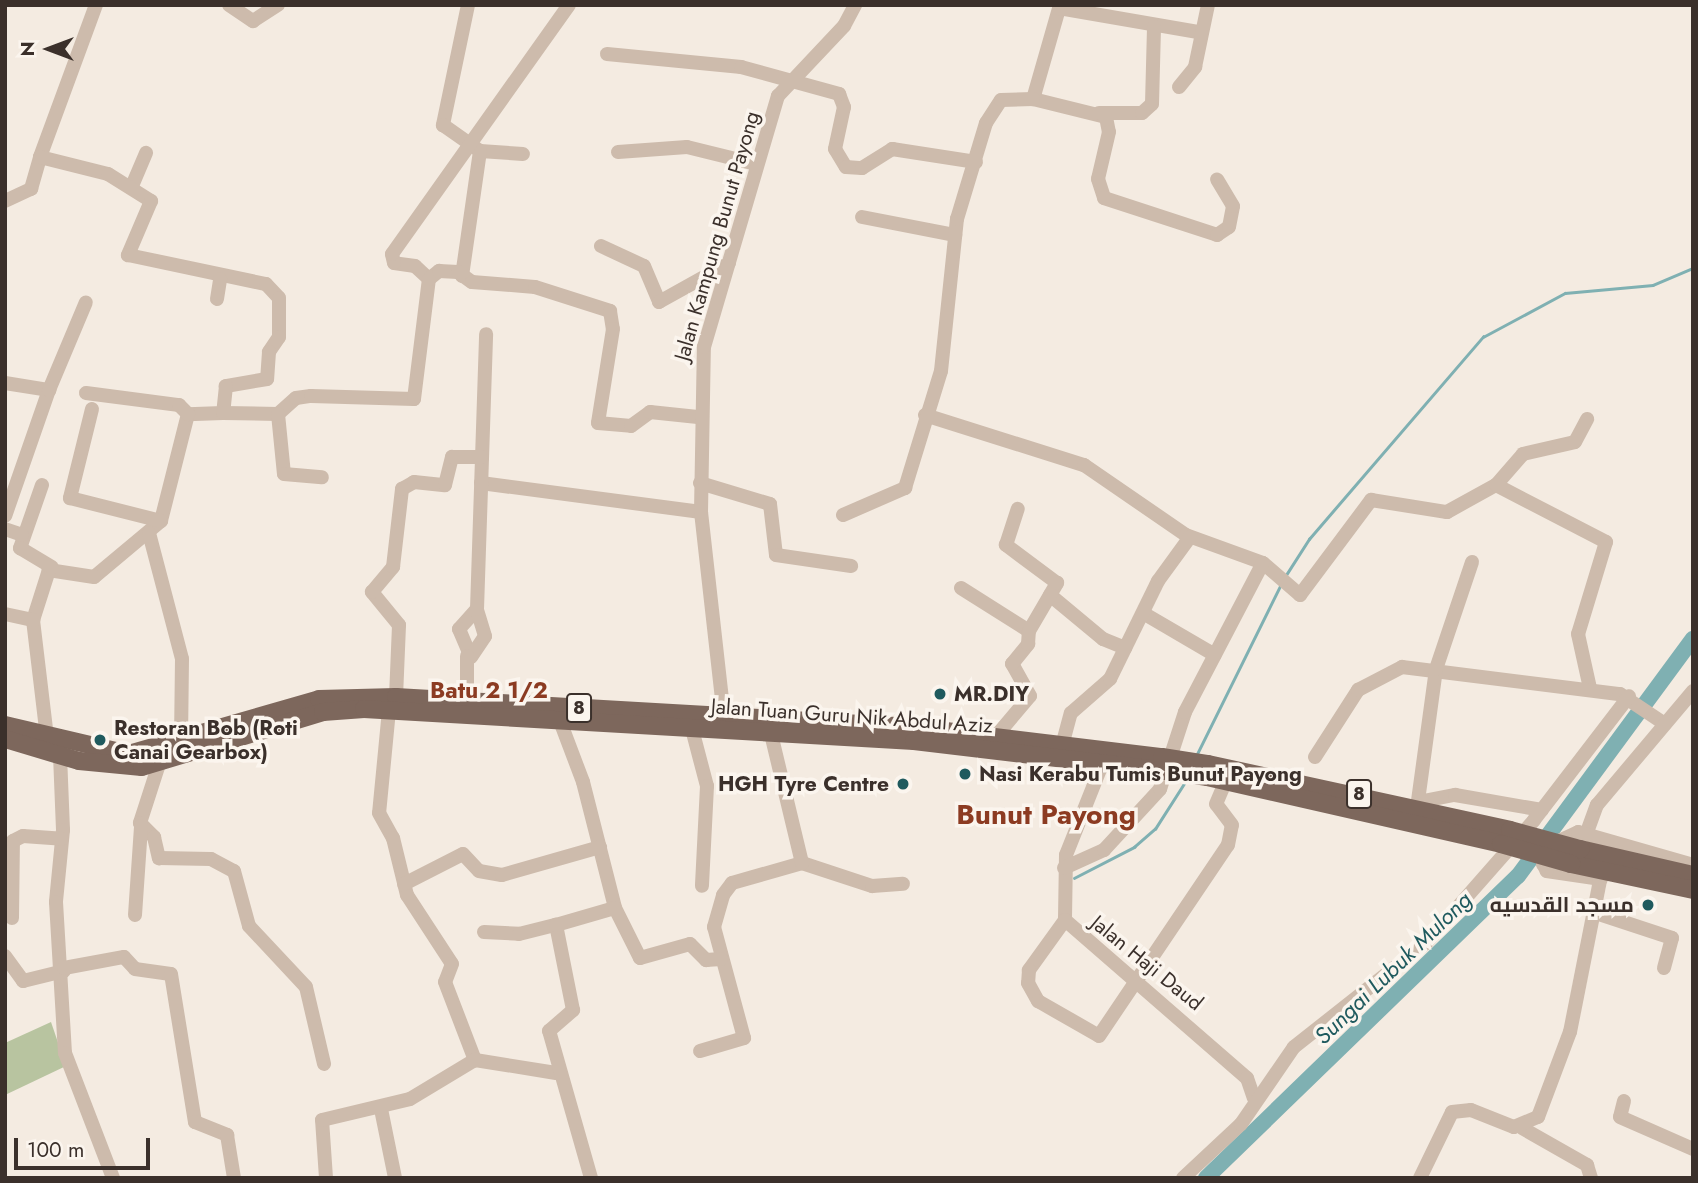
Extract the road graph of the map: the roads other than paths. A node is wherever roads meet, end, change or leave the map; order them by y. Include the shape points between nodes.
1 (96, 5) edge
2 (229, 5) edge
3 (278, 5) edge
4 (468, 5) edge
5 (569, 5) edge
6 (855, 5) edge
7 (1208, 5) edge
8 (1060, 7) edge
9 (1154, 27) junction
10 (1198, 32) junction
11 (607, 54) dead end
12 (792, 77) junction
13 (1179, 87) dead end
14 (1034, 99) junction
15 (1099, 113) junction
16 (476, 148) junction
17 (618, 152) dead end
18 (146, 153) dead end
19 (523, 153) dead end
20 (40, 157) junction
21 (976, 162) junction
22 (756, 164) junction
23 (1217, 179) dead end
24 (132, 186) junction
25 (5, 201) edge
26 (862, 217) dead end
27 (955, 235) junction
28 (601, 246) dead end
29 (729, 263) junction
30 (462, 276) junction
31 (220, 279) junction
32 (429, 279) junction
33 (217, 299) dead end
34 (86, 302) dead end
35 (485, 334) dead end
36 (5, 383) edge
37 (49, 390) junction
38 (86, 393) dead end
39 (92, 409) dead end
40 (188, 414) junction
41 (223, 414) junction
42 (278, 414) junction
43 (925, 415) junction
44 (698, 417) junction
45 (1587, 419) dead end
46 (482, 457) junction
47 (322, 477) dead end
48 (481, 483) junction
49 (700, 483) junction
50 (42, 485) dead end
51 (1496, 485) junction
52 (1018, 509) dead end
53 (701, 512) junction
54 (843, 515) dead end
55 (5, 516) edge
56 (161, 521) junction
57 (5, 528) edge
58 (149, 533) junction
59 (22, 535) junction
60 (1190, 537) junction
61 (1472, 562) dead end
62 (1263, 563) junction
63 (850, 566) dead end
64 (52, 567) junction
65 (961, 588) dead end
66 (1050, 595) junction
67 (477, 609) junction
68 (1143, 612) junction
69 (5, 614) edge
70 (33, 620) junction
71 (1029, 631) junction
72 (1125, 648) junction
73 (1215, 655) junction
74 (467, 656) junction
75 (1436, 669) junction
76 (1590, 688) junction
77 (1693, 691) edge
78 (1631, 697) junction
79 (467, 701) junction
80 (393, 703) junction
81 (724, 717) junction
82 (560, 721) junction
83 (1661, 721) junction
84 (5, 725) edge
85 (891, 726) junction
86 (692, 729) junction
87 (771, 734) junction
88 (998, 734) junction
89 (47, 737) junction
90 (5, 739) edge
91 (905, 741) junction
92 (1063, 742) junction
93 (181, 743) junction
94 (60, 755) junction
95 (1315, 757) dead end
96 (1103, 762) junction
97 (1160, 764) junction
98 (159, 765) junction
99 (1207, 771) junction
100 (1226, 780) junction
101 (1418, 805) junction
102 (1542, 810) junction
103 (141, 826) junction
104 (1587, 832) junction
105 (1505, 837) junction
106 (62, 839) junction
107 (600, 847) junction
108 (1575, 857) junction
109 (802, 863) junction
110 (1693, 865) edge
111 (1063, 868) junction
112 (1602, 875) junction
113 (1693, 875) edge
114 (404, 884) junction
115 (903, 884) dead end
116 (702, 886) dead end
117 (1693, 891) edge
118 (615, 908) junction
119 (1596, 913) junction
120 (135, 915) dead end
121 (12, 918) dead end
122 (1065, 920) junction
123 (556, 925) junction
124 (484, 932) dead end
125 (5, 956) edge
126 (721, 959) junction
127 (1664, 968) dead end
128 (64, 970) junction
129 (1137, 979) junction
130 (701, 1051) dead end
131 (475, 1060) junction
132 (324, 1064) dead end
133 (556, 1073) junction
134 (1254, 1098) junction
135 (1624, 1101) dead end
136 (381, 1109) junction
137 (1522, 1128) junction
138 (1693, 1149) edge
139 (113, 1178) edge
140 (234, 1178) edge
141 (326, 1178) edge
142 (395, 1178) edge
143 (591, 1178) edge
144 (1183, 1178) edge
145 (1420, 1178) edge
146 (1591, 1178) edge

1 - 20 street
2 - 3 street via 253,21
4 - 16 street via 443,116 447,132
5 - 16 street
6 - 12 street, Jalan Kampung Bunut Payong via 844,26
7 - 10 street
8 - 9 street
8 - 14 street
9 - 10 street
9 - 15 street via 1152,104 1142,113
10 - 13 street via 1195,66
11 - 12 street
12 - 21 street via 843,100 835,149 846,167 862,168 892,149
12 - 22 street, Jalan Kampung Bunut Payong via 778,96
14 - 15 street
14 - 21 street via 996,104
15 - 23 street via 1109,132 1099,190 1110,204 1225,233 1233,206
16 - 19 street
16 - 30 street
16 - 32 street via 392,254 394,263 415,266
17 - 22 street via 687,148
18 - 24 street
20 - 24 street
20 - 25 street via 31,189
21 - 27 street
22 - 29 street, Jalan Kampung Bunut Payong
24 - 31 street via 149,196 152,208 128,255
26 - 27 street
27 - 43 street via 941,371
28 - 29 street via 644,266 659,302
29 - 44 street, Jalan Kampung Bunut Payong via 704,348
30 - 32 street via 439,271
30 - 44 street via 472,282 535,287 610,311 613,330 597,423 631,426 650,412
31 - 33 street
31 - 41 street via 274,286 279,299 279,337 269,352 267,379 226,386
32 - 42 street via 414,399 311,396 296,398
34 - 37 street
35 - 46 street
36 - 37 street
37 - 55 street
38 - 40 street via 179,405
39 - 56 street via 70,498
40 - 41 street
40 - 56 street
41 - 42 street
42 - 47 street via 284,474
43 - 54 street via 905,488
43 - 60 street via 1052,450 1099,473
44 - 49 street, Jalan Kampung Bunut Payong
45 - 51 street via 1575,442 1523,454
46 - 48 street
46 - 80 street via 452,457 445,485 414,482 402,488 393,567 372,592 399,625
48 - 53 street
48 - 67 street
49 - 53 street, Jalan Kampung Bunut Payong
49 - 63 street via 770,504 776,555
50 - 59 street
51 - 62 street via 1445,512 1371,500 1300,595
51 - 76 street via 1606,542 1578,634
52 - 66 street via 1006,545 1056,579
53 - 81 street, Jalan Kampung Bunut Payong
56 - 58 street
57 - 59 street
58 - 64 street via 94,577
58 - 93 street via 182,659
59 - 64 street via 23,554
60 - 62 street
60 - 68 street
61 - 75 street
62 - 73 street
64 - 70 street
65 - 71 street
66 - 71 street
66 - 72 street via 1103,639
67 - 74 street via 459,629
67 - 74 street via 484,645 476,656
68 - 72 street
68 - 73 street
69 - 70 street
70 - 89 street
71 - 88 street via 1028,644 1011,668 1030,696
72 - 92 street via 1105,685 1089,692 1071,713
73 - 111 street via 1182,720 1179,747 1160,789 1104,850
74 - 79 street
75 - 76 street
75 - 95 street via 1402,667 1359,690
75 - 101 street
76 - 78 street
77 - 83 street
78 - 83 street
78 - 102 street
79 - 80 main road, Jalan Tuan Guru Nik Abdul Aziz / 8
79 - 81 main road, Jalan Tuan Guru Nik Abdul Aziz / 8
80 - 82 main road, Jalan Tuan Guru Nik Abdul Aziz / 8
80 - 93 main road, Jalan Tuan Guru Nik Abdul Aziz / 8 via 319,699
80 - 98 main road, Jalan Tuan Guru Nik Abdul Aziz / 8 via 323,712
80 - 114 street via 379,813 393,838
81 - 85 main road, Jalan Tuan Guru Nik Abdul Aziz / 8
82 - 86 main road, Jalan Tuan Guru Nik Abdul Aziz / 8
82 - 107 street
83 - 104 street via 1597,805
84 - 89 main road, Jalan Tuan Guru Nik Abdul Aziz / 8
85 - 88 main road, Jalan Tuan Guru Nik Abdul Aziz / 8
85 - 91 main road
86 - 87 main road, Jalan Tuan Guru Nik Abdul Aziz / 8
86 - 116 street via 707,786
87 - 91 main road, Jalan Tuan Guru Nik Abdul Aziz / 8
87 - 109 street
88 - 92 main road, Jalan Tuan Guru Nik Abdul Aziz / 8
89 - 93 main road, Jalan Tuan Guru Nik Abdul Aziz / 8 via 129,754
90 - 94 main road, Jalan Tuan Guru Nik Abdul Aziz / 8
91 - 96 main road, Jalan Tuan Guru Nik Abdul Aziz / 8
92 - 97 main road, Jalan Tuan Guru Nik Abdul Aziz / 8
94 - 98 main road, Jalan Tuan Guru Nik Abdul Aziz / 8 via 123,768
94 - 106 street
96 - 97 main road, Jalan Tuan Guru Nik Abdul Aziz / 8
96 - 111 street, Jalan Haji Daud
97 - 99 main road, Jalan Tuan Guru Nik Abdul Aziz / 8, bridge
98 - 103 street
99 - 100 main road, Jalan Tuan Guru Nik Abdul Aziz / 8
99 - 101 main road, Jalan Tuan Guru Nik Abdul Aziz / 8
100 - 105 main road, Jalan Tuan Guru Nik Abdul Aziz / 8
100 - 129 street via 1216,804 1232,825 1228,845
101 - 102 street via 1455,795
101 - 105 main road, Jalan Tuan Guru Nik Abdul Aziz / 8
102 - 134 street via 1427,942 1294,1047
103 - 120 street
103 - 132 street via 154,837 159,858 211,859 233,872 249,926 306,987
104 - 110 street
104 - 112 street via 1561,840 1543,868
105 - 108 main road, Jalan Tuan Guru Nik Abdul Aziz / 8, bridge
106 - 121 street via 23,836 13,841
106 - 128 street via 56,902
107 - 114 street via 502,875 479,871 463,854
107 - 118 street
108 - 112 main road, Jalan Tuan Guru Nik Abdul Aziz / 8
108 - 113 main road, Jalan Tuan Guru Nik Abdul Aziz / 8
109 - 115 street via 872,886
109 - 126 street via 732,883 716,911
111 - 122 street, Jalan Haji Daud
112 - 117 main road, Jalan Tuan Guru Nik Abdul Aziz / 8
112 - 119 street
114 - 131 street via 452,964 444,982
118 - 123 street
118 - 126 street via 640,958 690,944 706,960
119 - 127 street via 1674,939
119 - 137 street via 1549,1095 1538,1117
122 - 129 street, Jalan Haji Daud
122 - 129 street via 1029,970 1038,1000 1099,1036
123 - 124 street via 519,934
123 - 133 street via 573,1006 572,1014 549,1031
125 - 128 street via 23,981
126 - 130 street via 744,1038
128 - 139 street via 67,1063
128 - 140 street via 124,957 135,969 171,974 195,1122 227,1136
129 - 134 street, Jalan Haji Daud via 1247,1078
131 - 133 street
131 - 136 street via 454,1077
133 - 143 street
134 - 144 street via 1241,1124
135 - 138 street via 1620,1116
136 - 141 street via 322,1120
136 - 142 street
137 - 145 street via 1471,1110 1452,1112
137 - 146 street via 1587,1165

